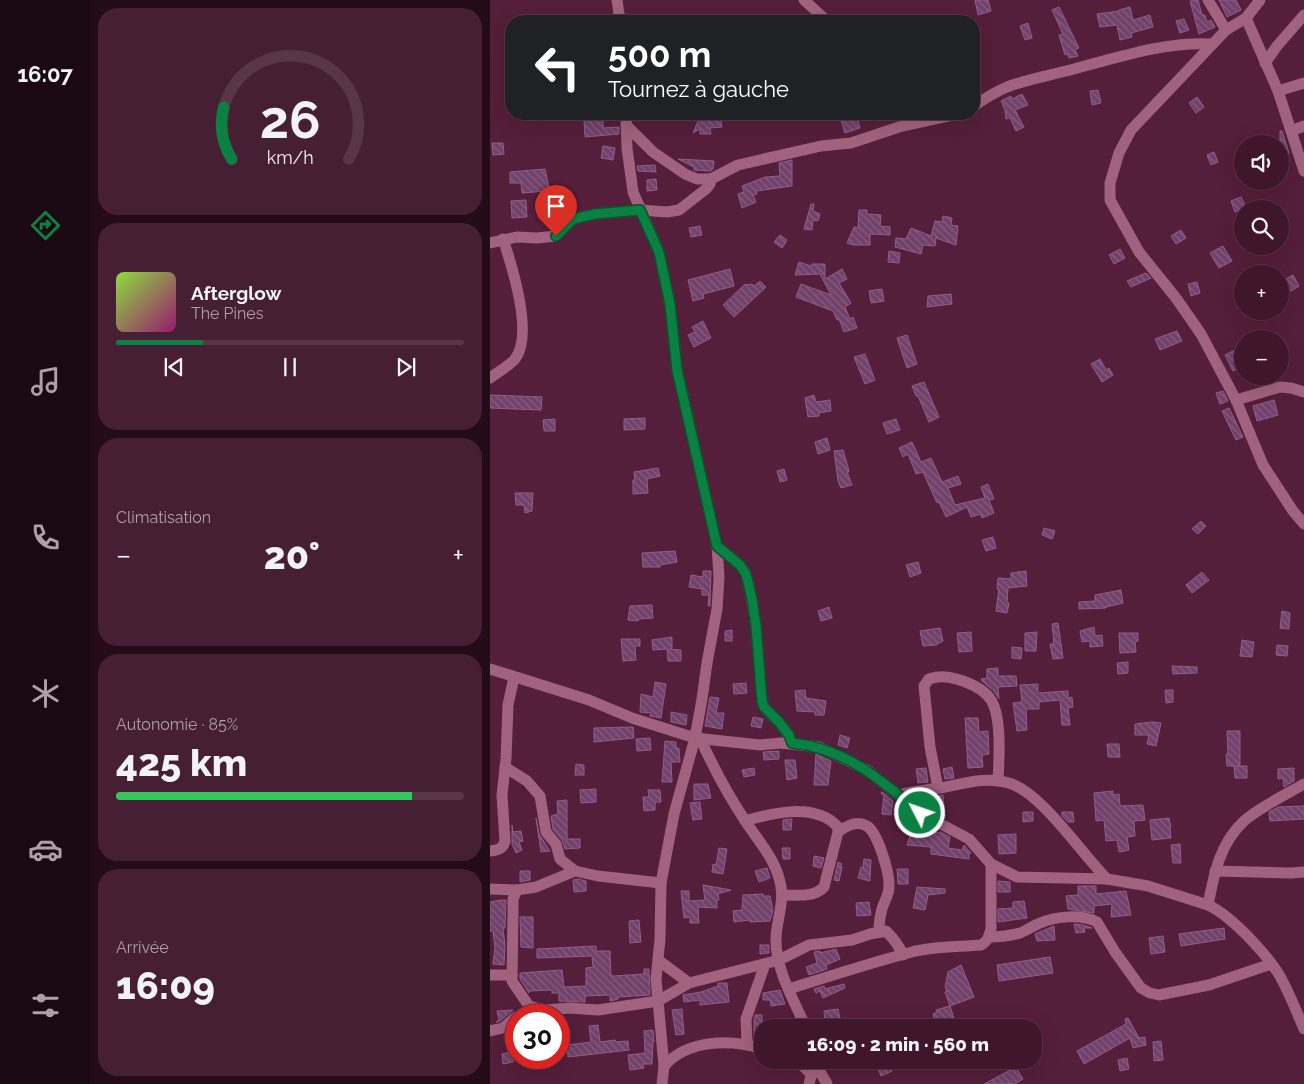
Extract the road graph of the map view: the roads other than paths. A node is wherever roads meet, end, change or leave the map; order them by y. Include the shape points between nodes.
1 (617, 0) edge
2 (804, 0) edge
3 (1208, 0) edge
4 (1260, 0) edge
5 (619, 15) edge
6 (821, 15) edge
7 (1304, 15) edge
8 (1246, 18) junction
9 (1226, 30) junction
10 (1212, 44) junction
11 (1265, 63) junction
12 (1304, 83) edge
13 (1278, 91) junction
14 (980, 102) edge
15 (626, 120) edge
16 (627, 120) edge
17 (916, 120) edge
18 (1304, 126) edge
19 (1291, 131) junction
20 (1304, 171) edge
21 (711, 179) junction
22 (640, 210) junction
23 (503, 239) junction
24 (490, 243) edge
25 (490, 378) edge
26 (1304, 392) edge
27 (1236, 400) junction
28 (1304, 524) edge
29 (717, 546) junction
30 (490, 669) edge
31 (514, 677) junction
32 (698, 738) junction
33 (792, 743) junction
34 (505, 767) junction
35 (998, 781) junction
36 (1304, 784) edge
37 (938, 788) junction
38 (899, 795) junction
39 (745, 821) junction
40 (838, 832) junction
41 (493, 849) edge
42 (991, 864) junction
43 (575, 871) junction
44 (1215, 871) junction
45 (1304, 872) edge
46 (1107, 879) junction
47 (661, 883) junction
48 (490, 889) edge
49 (516, 890) junction
50 (782, 895) junction
51 (1208, 905) junction
52 (879, 932) junction
53 (989, 937) junction
54 (904, 955) junction
55 (658, 960) junction
56 (779, 960) junction
57 (766, 964) junction
58 (1271, 964) junction
59 (490, 975) edge
60 (512, 975) junction
61 (689, 983) junction
62 (789, 989) junction
63 (658, 1000) junction
64 (527, 1004) edge
65 (570, 1008) edge
66 (802, 1019) edge
67 (505, 1026) edge
68 (1304, 1029) edge
69 (490, 1031) edge
70 (747, 1044) junction
71 (754, 1046) edge
72 (664, 1066) junction
73 (805, 1069) edge
74 (819, 1069) edge
75 (811, 1080) edge
76 (662, 1084) edge
77 (826, 1084) edge

1 - 5 street
2 - 6 street
3 - 9 street
4 - 8 street
7 - 11 street
8 - 9 street
8 - 11 street
9 - 10 street
10 - 14 street via 1159,48 1096,63 1007,87
10 - 27 street via 1131,130 1118,153 1110,183 1110,200 1139,252 1201,334
11 - 13 street
12 - 13 street
13 - 19 street
15 - 22 street via 627,148
16 - 21 street via 653,152 685,174 697,179
17 - 21 street via 851,143 821,146 738,165
18 - 19 street
19 - 20 street
21 - 22 street via 706,190 679,210
22 - 23 street via 573,219 560,234 551,237
22 - 29 street via 659,252 670,304 677,370
23 - 24 street
23 - 25 street via 519,294 521,341 516,358
26 - 27 street via 1280,387
27 - 28 street via 1263,465
29 - 32 street via 716,609
29 - 33 street via 746,574 756,626 762,701
30 - 31 street
31 - 32 street
31 - 34 street via 508,706
32 - 33 street via 760,745
32 - 39 street
32 - 47 street via 676,805
33 - 38 street via 818,747 867,770
34 - 41 street via 502,794 505,841 504,846
34 - 43 street via 527,781 540,796 546,832 556,844 560,859
35 - 37 street via 984,780
35 - 37 street via 998,723 991,699 971,684 939,676 929,679 924,686
35 - 46 street via 1010,783 1039,802
36 - 44 street via 1245,819 1232,833
37 - 38 street
38 - 42 street via 920,813 969,839
39 - 40 street via 781,813 815,813 835,824
39 - 50 street via 772,862
40 - 50 street via 820,892
40 - 52 street via 852,825 866,825 880,849 889,889
42 - 46 street via 1017,877
42 - 53 street
43 - 47 street
43 - 49 street via 536,887
44 - 45 street
44 - 51 street
46 - 51 street via 1148,886
47 - 55 street
48 - 49 street
49 - 60 street
50 - 56 street via 776,937
51 - 58 street via 1232,921
52 - 54 street via 886,932 892,937
52 - 56 street via 852,940 809,945
53 - 54 street via 981,945
53 - 58 street via 1016,934 1050,919 1092,920 1097,922 1141,988 1159,995 1209,985
54 - 62 street
55 - 61 street
55 - 63 street
56 - 57 street
56 - 62 street
57 - 61 street
57 - 70 street via 746,1019
58 - 68 street via 1283,981
59 - 60 street
60 - 64 street via 512,981
61 - 63 street
62 - 66 street
63 - 65 street via 598,1010
63 - 72 street
67 - 69 street
70 - 71 street
70 - 72 street via 716,1043 692,1047 673,1056
72 - 76 street
73 - 75 street
74 - 77 street

